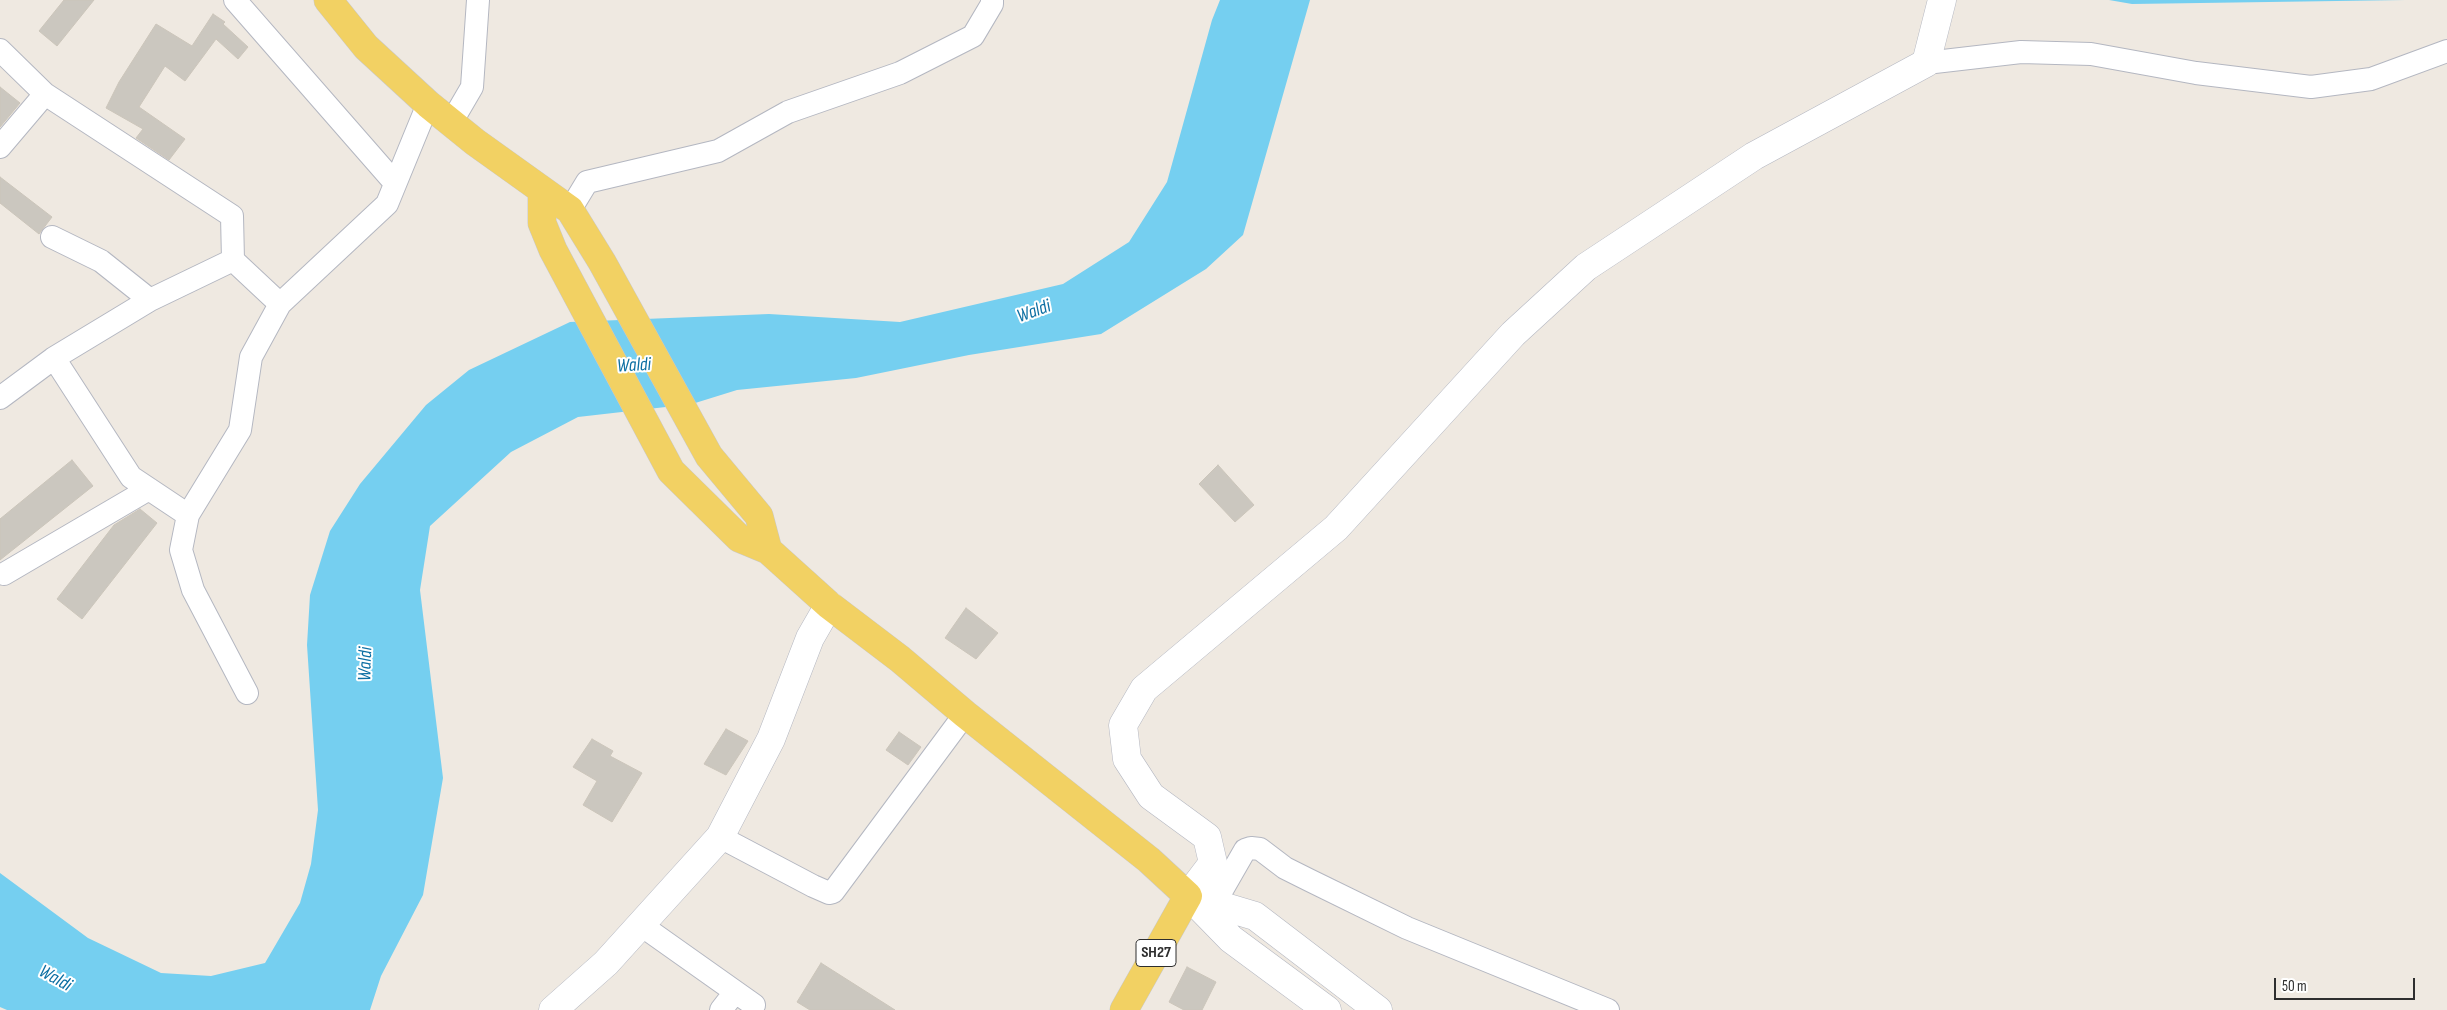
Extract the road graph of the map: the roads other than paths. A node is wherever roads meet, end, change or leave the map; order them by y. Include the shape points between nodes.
1 (235, 0) edge
2 (328, 0) edge
3 (478, 0) edge
4 (992, 0) edge
5 (1942, 0) edge
6 (0, 50) edge
7 (2447, 51) edge
8 (1926, 63) junction
9 (44, 94) junction
10 (428, 104) junction
11 (451, 123) junction
12 (0, 147) edge
13 (395, 183) junction
14 (542, 190) junction
15 (570, 210) junction
16 (52, 237) dead end
17 (233, 260) junction
18 (150, 300) junction
19 (280, 304) junction
20 (54, 358) junction
21 (0, 398) edge
22 (149, 489) junction
23 (188, 515) junction
24 (768, 550) junction
25 (4, 574) dead end
26 (829, 606) junction
27 (248, 693) dead end
28 (965, 714) junction
29 (720, 837) junction
30 (1188, 896) junction
31 (1214, 904) junction
32 (641, 925) junction
33 (735, 992) junction
34 (754, 1005) dead end
35 (553, 1010) edge
36 (721, 1010) edge
37 (1124, 1010) edge
38 (1327, 1010) edge
39 (1378, 1010) edge
40 (1608, 1010) edge

1 - 13 street
2 - 10 main road via 366,47
3 - 11 street via 472,87
4 - 15 street via 973,36 900,73 788,112 718,151 587,182
5 - 8 street
6 - 9 street
7 - 8 street via 2371,79 2310,87 2196,73 2091,54 2022,52
8 - 30 street via 1754,156 1586,267 1512,334 1336,528 1144,689 1123,725 1127,759 1152,796 1207,837 1213,863
9 - 12 street
9 - 17 street via 232,216
10 - 11 main road
10 - 13 street
11 - 14 main road
13 - 19 street via 387,204
14 - 15 main road
14 - 24 main road via 542,223 671,472 739,538
15 - 24 main road via 709,456 759,516
16 - 18 street via 101,261
17 - 18 street
17 - 19 street
18 - 20 street
19 - 23 street via 251,357 240,430
20 - 21 street
20 - 22 street via 131,477
22 - 23 street
22 - 25 street
23 - 27 street via 181,550 193,590
24 - 26 main road
26 - 28 main road via 900,659
26 - 29 street via 810,638 771,739
28 - 29 street via 833,892 813,886
28 - 30 main road via 1149,860
29 - 32 street
30 - 31 street
30 - 37 main road, SH27
30 - 38 street via 1231,939
31 - 39 street via 1255,916
31 - 40 street via 1244,850 1260,849 1293,872 1407,928
32 - 33 street
32 - 35 street via 606,963
33 - 34 street
33 - 36 street

